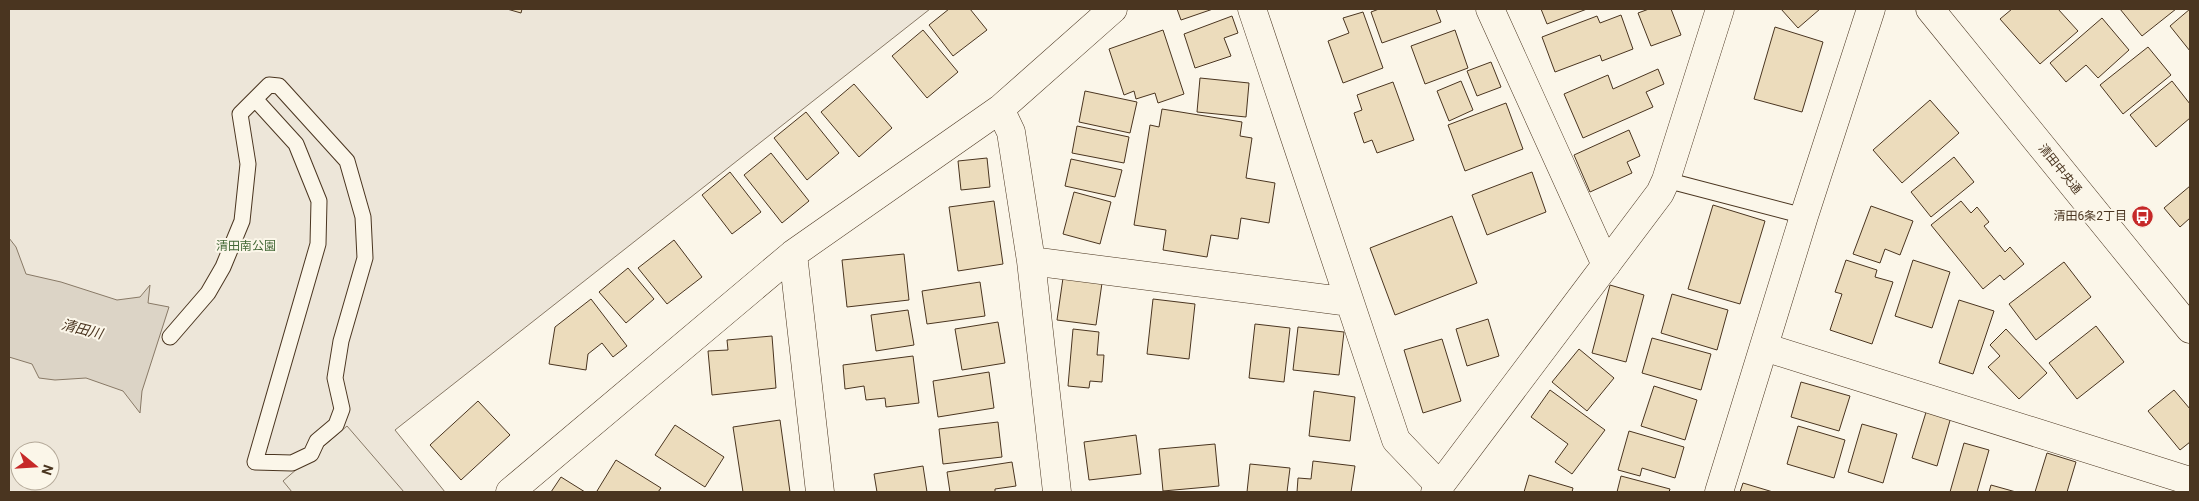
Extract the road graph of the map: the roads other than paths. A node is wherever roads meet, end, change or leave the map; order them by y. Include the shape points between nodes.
1 (1113, 9) edge
2 (1252, 9) edge
3 (1490, 9) edge
4 (1720, 9) edge
5 (1871, 9) edge
6 (1930, 9) edge
7 (255, 99) junction
8 (1000, 109) junction
9 (1666, 180) junction
10 (1804, 216) junction
11 (793, 254) junction
12 (1031, 261) junction
13 (1606, 265) junction
14 (1350, 302) junction
15 (2190, 329) edge
16 (170, 337) dead end
17 (1764, 347) junction
18 (2190, 481) edge
19 (1437, 489) edge
20 (510, 492) edge
21 (820, 492) edge
22 (1057, 492) edge
23 (1718, 492) edge

1 - 8 street
2 - 14 street
3 - 13 street
4 - 9 street
5 - 10 street
6 - 15 street, 清田中央通
7 - 7 lane via 296,144 320,201 318,244 255,462 292,464 311,454 317,441 336,425 342,409 335,378 341,340 365,258 363,217 347,161 279,86 269,85
7 - 16 lane via 240,114 248,164 242,221 208,293
8 - 11 street
8 - 12 street via 1012,132
9 - 10 lane
9 - 13 street via 1660,193
10 - 17 street
11 - 20 street
11 - 21 street
12 - 14 street
12 - 22 street
13 - 19 street
14 - 19 street via 1396,440
17 - 18 street
17 - 23 street

